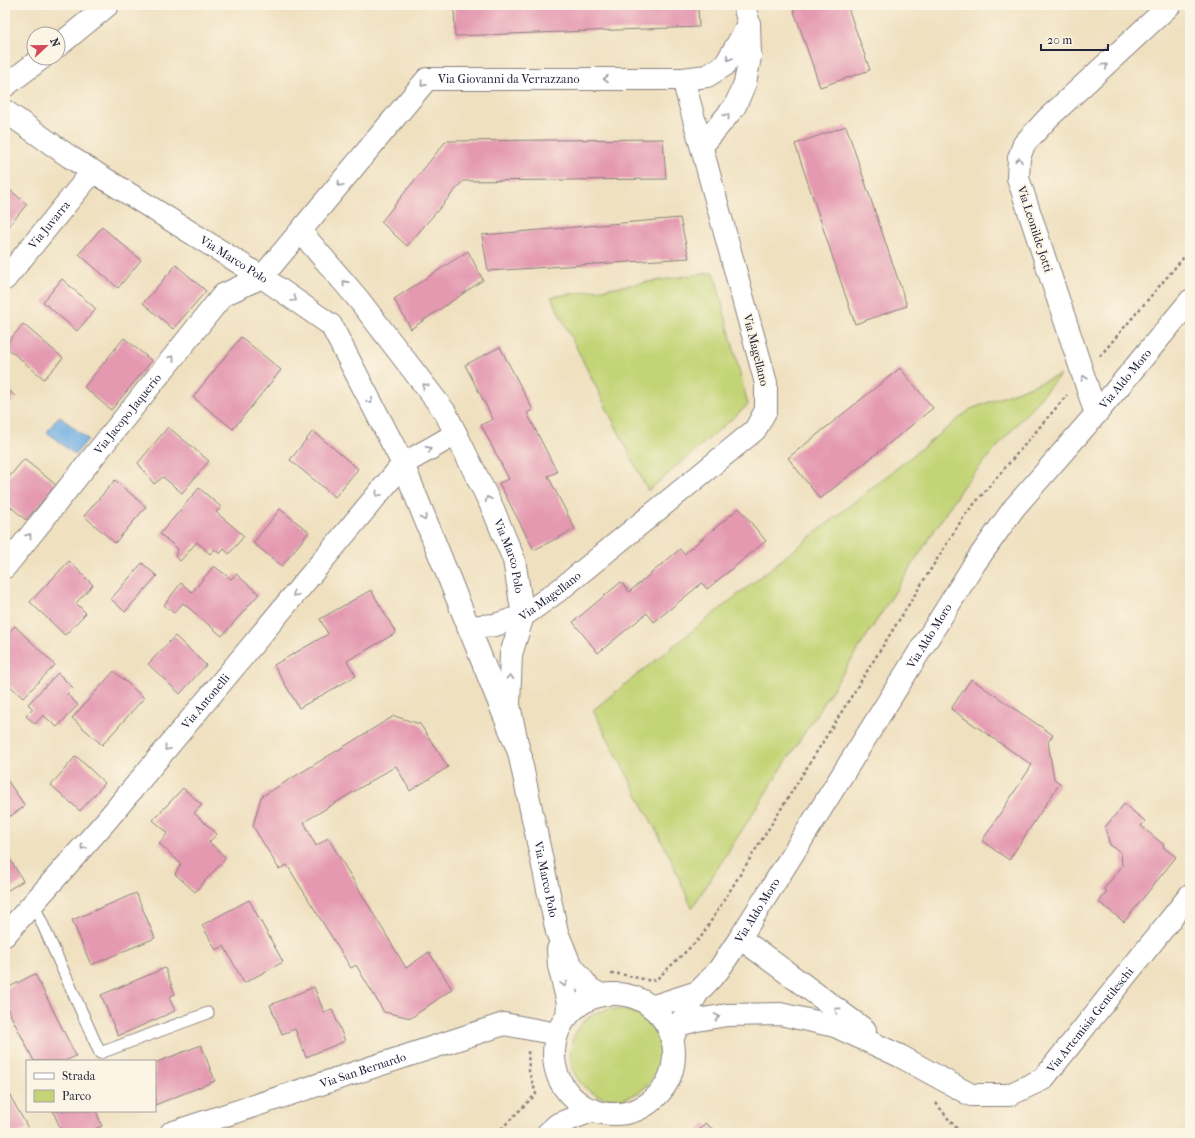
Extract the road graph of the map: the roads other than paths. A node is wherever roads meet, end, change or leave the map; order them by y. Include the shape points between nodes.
1 (108, 5) edge
2 (1170, 5) edge
3 (746, 15) edge
4 (66, 39) edge
5 (31, 66) edge
6 (683, 79) junction
7 (5, 86) edge
8 (5, 111) edge
9 (702, 146) junction
10 (93, 170) junction
11 (299, 234) junction
12 (262, 277) junction
13 (5, 279) edge
14 (1190, 302) edge
15 (1096, 414) junction
16 (456, 434) junction
17 (403, 464) junction
18 (5, 567) edge
19 (523, 616) junction
20 (468, 627) junction
21 (521, 757) junction
22 (1190, 895) edge
23 (33, 903) junction
24 (557, 932) junction
25 (5, 935) edge
26 (740, 938) junction
27 (698, 992) junction
28 (601, 995) junction
29 (651, 1007) junction
30 (208, 1013) dead end
31 (562, 1025) junction
32 (676, 1032) junction
33 (900, 1056) junction
34 (564, 1088) junction
35 (594, 1110) junction
36 (553, 1129) edge
37 (171, 1133) edge

1 - 4 street
15 -> 2 street, Via Leonilde Jotti via 1018,178 1018,158 1024,144 1048,118
3 -> 6 street, Via Giovanni da Verrazzano via 725,65 707,76
9 -> 3 street via 735,106 745,83 750,57
5 - 7 street
6 - 9 street, Via Magellano
6 -> 11 street, Via Giovanni da Verrazzano via 427,79
8 - 10 street, Via Marco Polo via 70,157
9 - 19 street, Via Magellano via 766,383 766,410 756,430 562,588
10 - 12 street, Via Marco Polo
10 - 13 street, Via Juvarra
11 - 12 street, Via Giovanni da Verrazzano
16 -> 11 street, Via Marco Polo via 445,412 359,300 307,239
12 -> 17 street, Via Marco Polo via 331,325
18 -> 12 street, Via Jacopo Jaquerio via 223,295
14 - 15 street, Via Aldo Moro
15 - 26 street, Via Aldo Moro via 1014,508 975,563
17 -> 16 street
19 -> 16 street, Via Marco Polo via 514,560 493,509
17 -> 20 street, Via Marco Polo
17 -> 23 street, Via Antonelli via 106,821
19 - 20 street, Via Magellano via 495,625
21 -> 19 street, Via Marco Polo via 509,705 511,654
20 - 21 street, Via Marco Polo
21 - 24 street, Via Marco Polo
22 - 33 street, Via Artemisia Gentileschi via 1043,1079 1009,1095 971,1095
23 - 25 street, Via Antonelli
23 - 30 lane via 100,1053
24 - 28 street, Via Marco Polo via 569,962 590,989
24 -> 31 street, Via Marco Polo via 559,966 568,1003
26 - 27 street, Via Aldo Moro via 718,971
33 -> 26 street
27 - 29 street, Via Aldo Moro
27 - 32 street, Via Aldo Moro
28 - 29 street via 618,994 635,998
28 - 31 street via 582,1003
29 - 32 street via 668,1028
31 - 34 street via 554,1053 556,1071
31 - 37 street, Via San Bernardo via 504,1024
32 -> 33 street via 697,1020 727,1015 780,1014 835,1026
32 - 35 street via 670,1075 656,1096 647,1104 630,1112 612,1114
34 - 35 street via 577,1101
34 - 36 street
35 - 36 street

